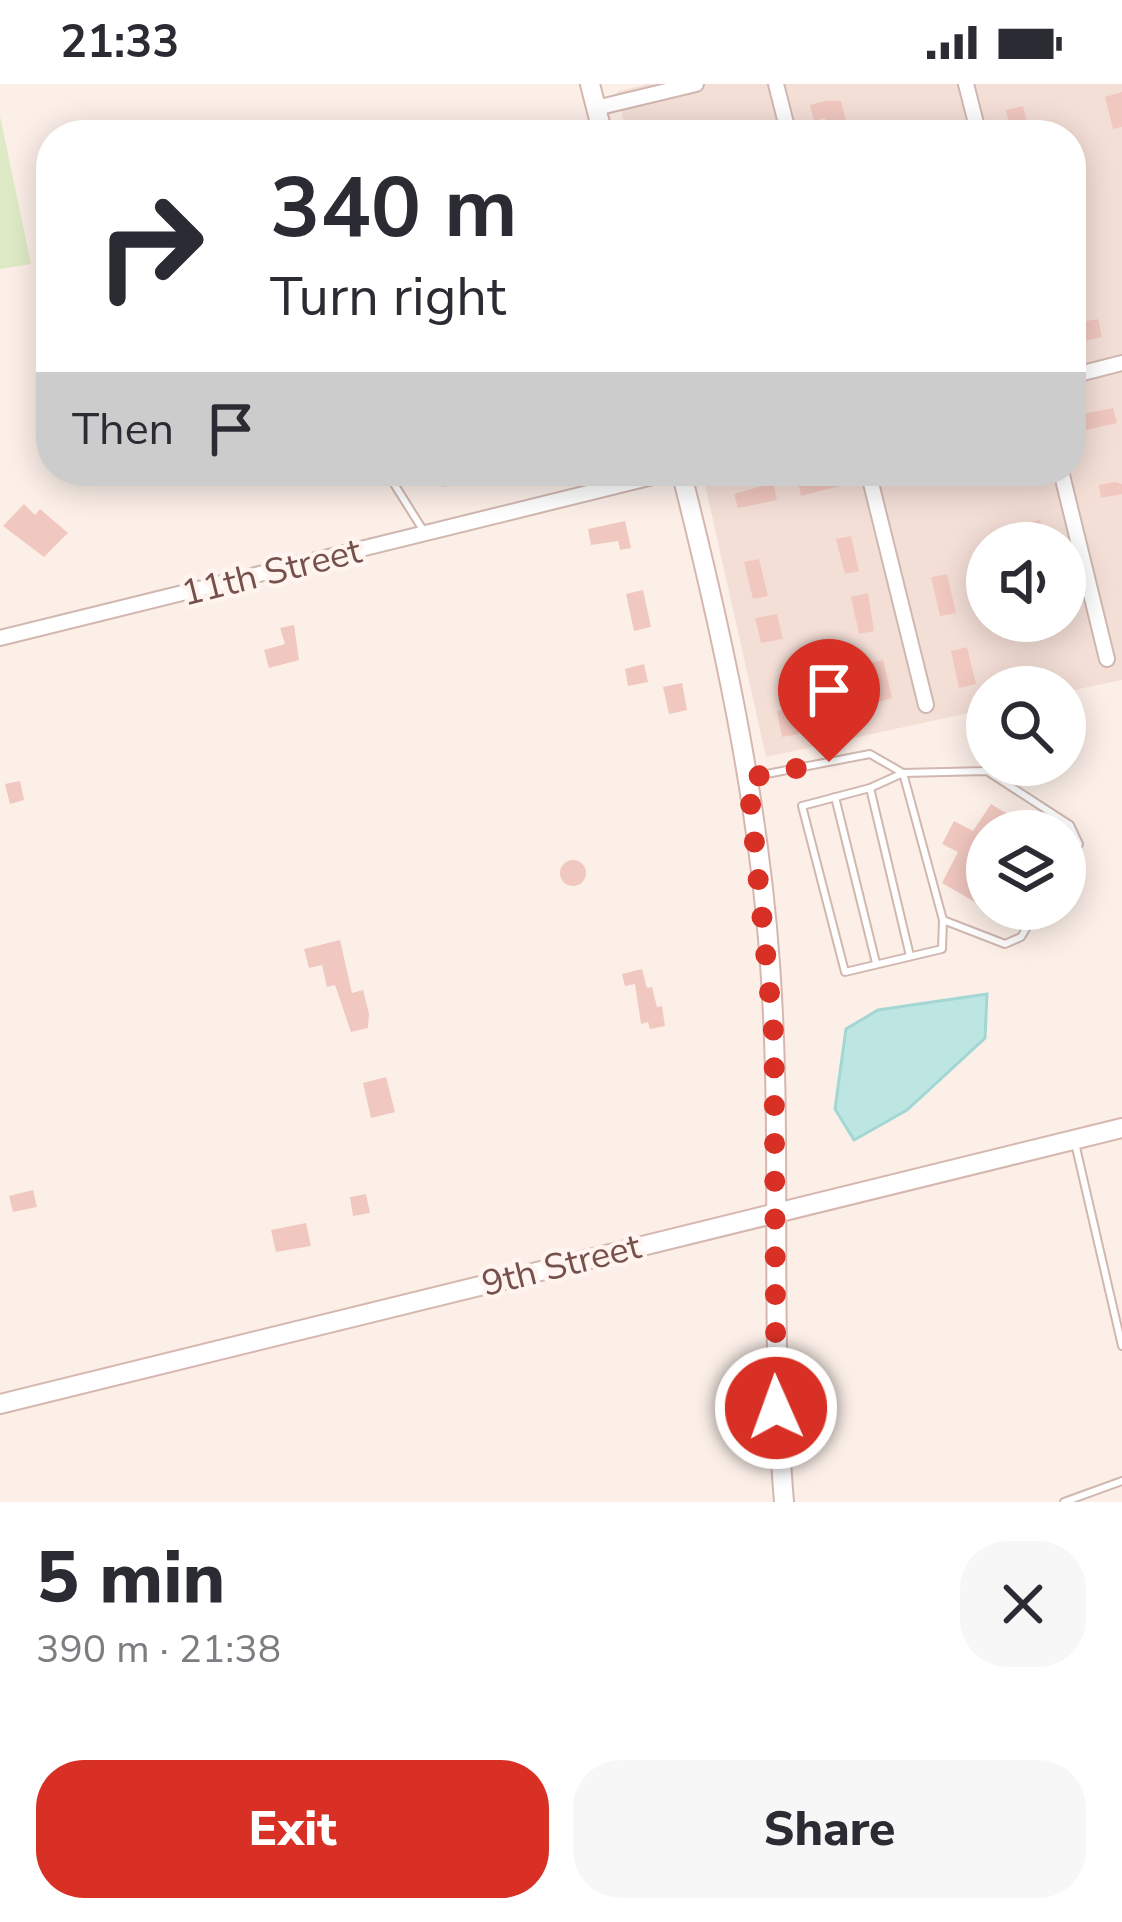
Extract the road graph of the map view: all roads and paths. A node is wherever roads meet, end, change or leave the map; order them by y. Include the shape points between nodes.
1 (590, 84) edge
2 (696, 84) edge
3 (776, 84) edge
4 (966, 84) edge
5 (596, 107) junction
6 (599, 120) edge
7 (785, 120) edge
8 (975, 120) edge
9 (1122, 363) edge
10 (1086, 372) edge
11 (395, 486) edge
12 (616, 486) edge
13 (683, 486) edge
14 (872, 486) edge
15 (1065, 486) edge
16 (425, 533) junction
17 (0, 638) edge
18 (1107, 659) dead end
19 (926, 705) dead end
20 (903, 773) junction
21 (748, 778) junction
22 (870, 788) junction
23 (835, 797) junction
24 (1047, 810) edge
25 (943, 920) junction
26 (966, 929) edge
27 (969, 930) edge
28 (1026, 930) edge
29 (910, 956) junction
30 (876, 964) junction
31 (1122, 1128) edge
32 (1074, 1139) junction
33 (774, 1211) junction
34 (1122, 1346) edge
35 (0, 1404) edge
36 (1122, 1480) edge
37 (784, 1502) edge
38 (1064, 1502) edge

1 - 5 street
2 - 5 street
3 - 7 street
4 - 8 street
5 - 6 street
9 - 10 street
11 - 16 lane
12 - 16 street, 11th Street
13 - 21 street via 722,632
14 - 19 street
15 - 18 street
16 - 17 street, 11th Street
20 - 21 lane via 870,754
20 - 22 lane
20 - 24 lane via 987,771
20 - 25 lane
21 - 33 street via 770,962
22 - 23 lane
22 - 29 lane
23 - 30 lane
23 - 30 lane via 802,806 845,972
25 - 26 lane
25 - 29 lane via 942,949
27 - 28 lane via 1005,944
29 - 30 lane
31 - 32 street, 9th Street
32 - 33 street, 9th Street
32 - 34 lane
33 - 35 street, 9th Street
33 - 37 street
36 - 38 lane

